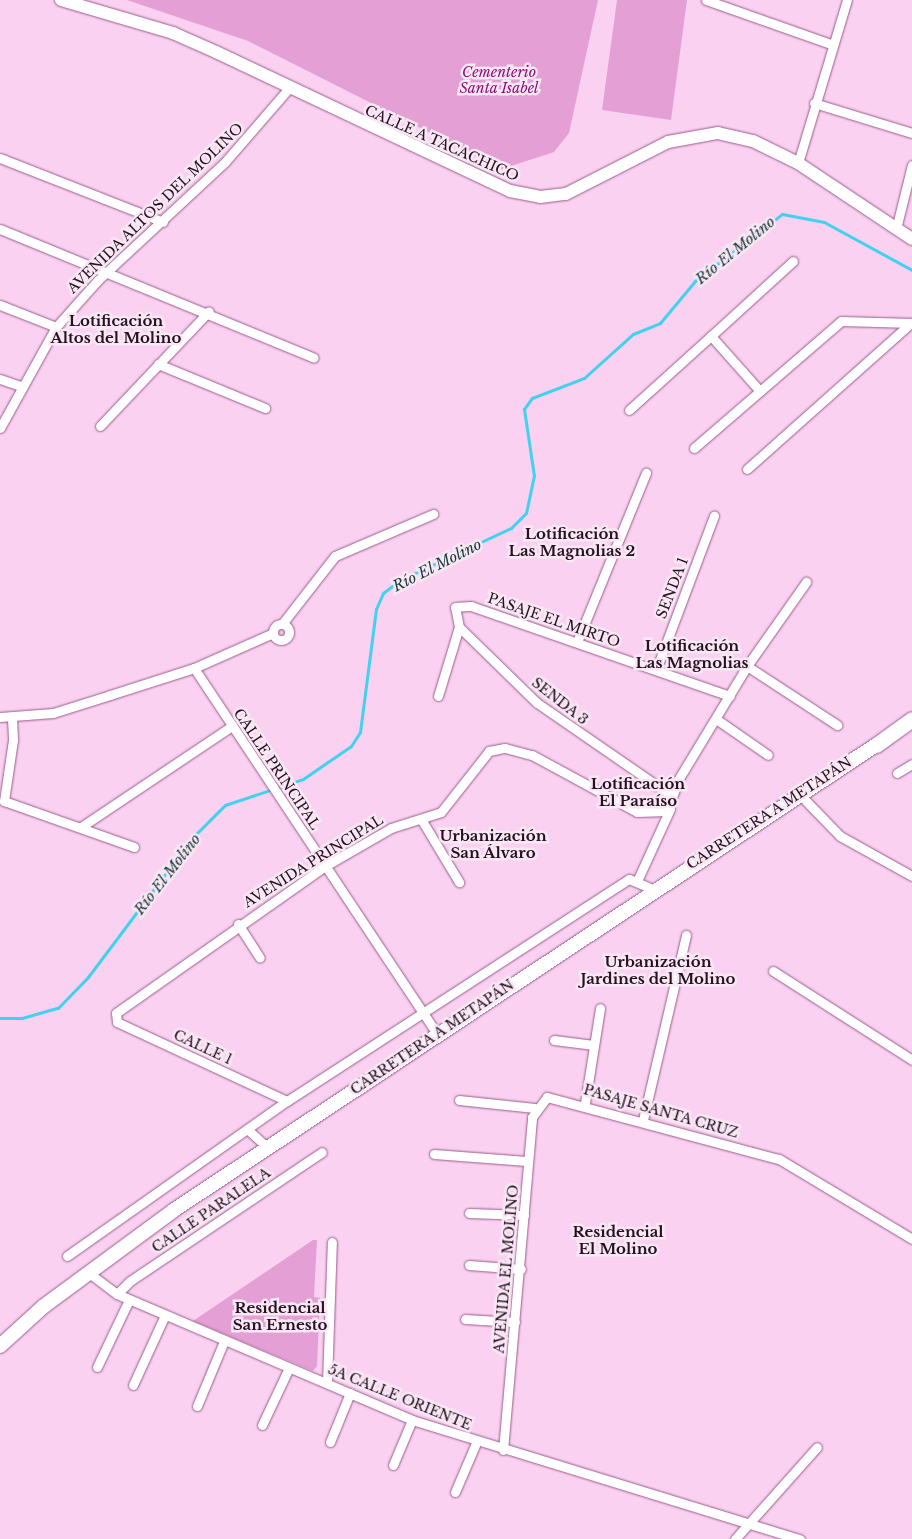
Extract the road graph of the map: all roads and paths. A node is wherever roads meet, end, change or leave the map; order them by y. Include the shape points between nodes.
1 (62, 0) edge
2 (706, 0) edge
3 (847, 0) edge
4 (831, 44) junction
5 (289, 88) junction
6 (814, 102) junction
7 (912, 133) edge
8 (0, 158) edge
9 (798, 163) junction
10 (912, 165) edge
11 (163, 222) junction
12 (0, 229) edge
13 (896, 229) junction
14 (912, 239) edge
15 (793, 261) dead end
16 (108, 272) junction
17 (0, 305) edge
18 (209, 311) junction
19 (912, 323) edge
20 (56, 327) junction
21 (711, 336) junction
22 (314, 358) dead end
23 (158, 364) junction
24 (0, 379) edge
25 (23, 388) junction
26 (759, 390) junction
27 (265, 408) dead end
28 (629, 410) dead end
29 (100, 426) dead end
30 (0, 428) edge
31 (694, 448) dead end
32 (747, 469) dead end
33 (646, 473) dead end
34 (433, 514) dead end
35 (714, 516) dead end
36 (806, 582) dead end
37 (282, 624) junction
38 (459, 627) junction
39 (273, 633) junction
40 (577, 642) junction
41 (747, 666) junction
42 (194, 668) junction
43 (656, 670) junction
44 (438, 696) dead end
45 (730, 696) junction
46 (0, 718) edge
47 (12, 719) junction
48 (716, 719) junction
49 (910, 724) edge
50 (838, 725) dead end
51 (232, 726) junction
52 (876, 745) joint
53 (768, 755) dead end
54 (912, 764) edge
55 (898, 773) dead end
56 (672, 796) junction
57 (801, 798) junction
58 (669, 810) junction
59 (421, 819) junction
60 (81, 827) junction
61 (134, 847) dead end
62 (325, 866) junction
63 (912, 876) edge
64 (638, 880) junction
65 (459, 882) dead end
66 (653, 889) junction
67 (238, 924) junction
68 (686, 935) dead end
69 (260, 958) dead end
70 (773, 971) dead end
71 (600, 1008) dead end
72 (422, 1012) junction
73 (116, 1013) joint
74 (437, 1034) junction
75 (554, 1040) dead end
76 (594, 1045) junction
77 (912, 1060) edge
78 (287, 1100) junction
79 (459, 1100) dead end
80 (586, 1104) junction
81 (536, 1108) junction
82 (643, 1120) junction
83 (247, 1129) junction
84 (268, 1148) junction
85 (322, 1152) dead end
86 (434, 1154) dead end
87 (527, 1161) junction
88 (469, 1212) dead end
89 (524, 1215) junction
90 (912, 1239) edge
91 (332, 1242) dead end
92 (67, 1256) dead end
93 (469, 1265) dead end
94 (521, 1269) junction
95 (89, 1273) junction
96 (117, 1294) junction
97 (129, 1300) junction
98 (165, 1315) junction
99 (464, 1319) dead end
100 (515, 1322) junction
101 (224, 1341) junction
102 (0, 1346) edge
103 (97, 1367) dead end
104 (289, 1368) junction
105 (327, 1382) junction
106 (133, 1385) dead end
107 (350, 1393) junction
108 (197, 1406) dead end
109 (412, 1420) junction
110 (262, 1426) dead end
111 (330, 1442) dead end
112 (476, 1443) junction
113 (817, 1447) dead end
114 (502, 1450) junction
115 (393, 1465) dead end
116 (455, 1492) dead end
117 (750, 1522) junction
118 (735, 1539) edge
119 (800, 1539) edge

1 - 5 main road, CALLE A TACACHICO via 173,33
2 - 4 street
3 - 4 street
4 - 6 street
5 - 9 main road, CALLE A TACACHICO via 486,182 525,195 566,194 668,142 706,133 752,142
5 - 11 street, AVENIDA ALTOS DEL MOLINO via 259,126
6 - 7 street
6 - 9 street
8 - 11 street
9 - 13 main road, CALLE A TACACHICO
10 - 13 street
11 - 16 street, AVENIDA ALTOS DEL MOLINO
12 - 16 street
13 - 14 main road, CALLE A TACACHICO
15 - 21 street
16 - 18 street
16 - 20 street, AVENIDA ALTOS DEL MOLINO
17 - 20 street
18 - 22 street
18 - 23 street
19 - 26 street via 840,321
19 - 32 street
20 - 25 street, AVENIDA ALTOS DEL MOLINO
21 - 26 street
21 - 28 street
23 - 27 street
23 - 29 street
24 - 25 street
25 - 30 street, AVENIDA ALTOS DEL MOLINO
26 - 31 street
33 - 40 street
34 - 37 street via 336,556
35 - 43 street, SENDA 1
36 - 41 street
37 - 39 street
37 - 39 street via 288,631 286,638 280,640
38 - 40 street, PASAJE EL MIRTO via 455,607 465,604
38 - 44 street
38 - 56 street, SENDA 3 via 548,713
39 - 42 street
40 - 43 street, PASAJE EL MIRTO
41 - 45 street
41 - 50 street
42 - 47 street via 54,713
42 - 51 street, CALLE PRINCIPAL
43 - 45 street, PASAJE EL MIRTO
45 - 48 street
46 - 47 street
47 - 60 street via 13,740 2,799
48 - 53 street
48 - 56 street
49 - 52 highway
51 - 60 street
51 - 62 street, CALLE PRINCIPAL
52 - 57 main road, CARRETERA A METAPÁN via 824,777
54 - 55 street
56 - 58 street
57 - 63 street via 840,836
57 - 66 main road, CARRETERA A METAPÁN
58 - 59 street, AVENIDA PRINCIPAL via 628,809 532,755 505,748 481,756 446,808
58 - 64 street
59 - 62 street, AVENIDA PRINCIPAL via 391,828
59 - 65 street
60 - 61 street
62 - 67 street, AVENIDA PRINCIPAL
62 - 72 street, CALLE PRINCIPAL
64 - 66 street
64 - 72 street via 629,879
66 - 74 main road, CARRETERA A METAPÁN
67 - 69 street
67 - 73 street, AVENIDA PRINCIPAL
68 - 82 street
70 - 77 street
71 - 76 street
72 - 74 street, CALLE PRINCIPAL
72 - 78 street
73 - 78 street, CALLE 1 via 117,1022
74 - 84 main road, CARRETERA A METAPÁN
75 - 76 street
76 - 80 street
78 - 83 street
79 - 81 street
80 - 81 street, PASAJE SANTA CRUZ via 547,1097
80 - 82 street, PASAJE SANTA CRUZ
81 - 87 street, AVENIDA EL MOLINO
82 - 90 street, PASAJE SANTA CRUZ via 766,1154 811,1176
83 - 84 street
83 - 92 street
84 - 95 main road, CARRETERA A METAPÁN
85 - 96 street, CALLE PARALELA via 130,1281
86 - 87 street
87 - 89 street, AVENIDA EL MOLINO
88 - 89 street
89 - 94 street, AVENIDA EL MOLINO
91 - 105 street
93 - 94 street
94 - 100 street, AVENIDA EL MOLINO
95 - 96 street, 5A CALLE ORIENTE
95 - 102 main road, CARRETERA A METAPÁN
96 - 97 street, 5A CALLE ORIENTE
97 - 98 street, 5A CALLE ORIENTE
97 - 103 street
98 - 101 street, 5A CALLE ORIENTE
98 - 106 street
99 - 100 street
100 - 114 street, AVENIDA EL MOLINO
101 - 104 street, 5A CALLE ORIENTE
101 - 108 street
104 - 105 street, 5A CALLE ORIENTE
104 - 110 street
105 - 107 street, 5A CALLE ORIENTE
107 - 109 street, 5A CALLE ORIENTE
107 - 111 street
109 - 112 street, 5A CALLE ORIENTE
109 - 115 street
112 - 114 street, 5A CALLE ORIENTE
112 - 116 street
113 - 117 street
114 - 117 street, 5A CALLE ORIENTE
117 - 118 street
117 - 119 street, 5A CALLE ORIENTE

